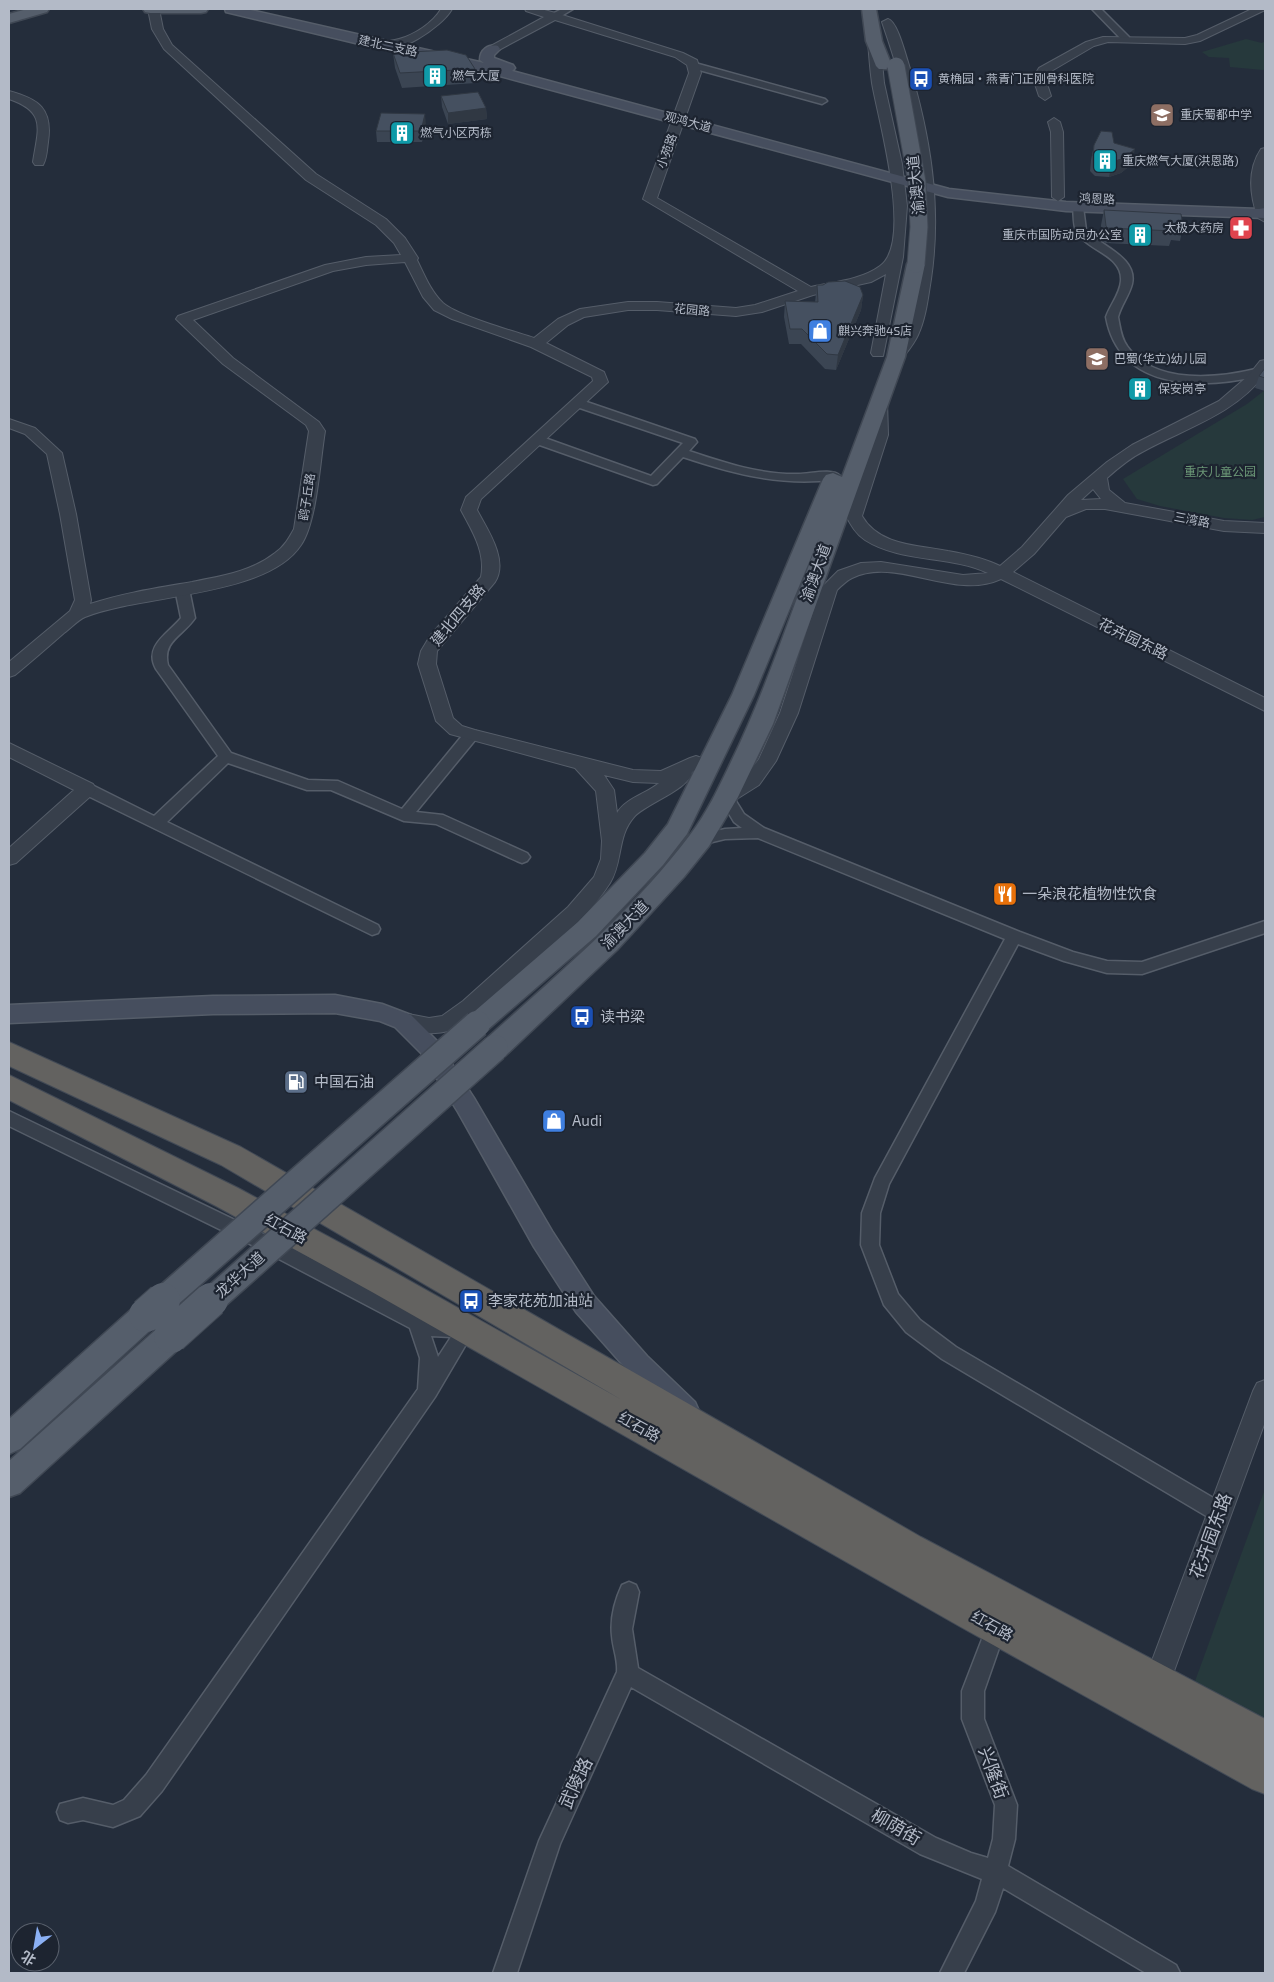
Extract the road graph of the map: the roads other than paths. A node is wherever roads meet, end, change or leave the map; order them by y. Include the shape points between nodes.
1 (42, 9) edge
2 (152, 9) edge
3 (201, 9) edge
4 (230, 9) edge
5 (446, 9) edge
6 (530, 9) edge
7 (568, 9) edge
8 (869, 9) edge
9 (1096, 9) edge
10 (1260, 9) edge
11 (555, 16) junction
12 (887, 16) edge
13 (9, 19) edge
14 (1126, 39) junction
15 (874, 41) junction
16 (383, 46) junction
17 (493, 48) junction
18 (444, 57) junction
19 (695, 66) junction
20 (890, 66) junction
21 (9, 95) edge
22 (1045, 96) dead end
23 (822, 101) dead end
24 (680, 117) junction
25 (1054, 122) dead end
26 (1265, 152) edge
27 (39, 162) dead end
28 (898, 175) junction
29 (930, 185) junction
30 (1058, 197) junction
31 (1078, 207) junction
32 (900, 208) junction
33 (931, 210) junction
34 (1264, 213) edge
35 (411, 258) junction
36 (905, 261) junction
37 (855, 282) junction
38 (809, 292) junction
39 (887, 301) junction
40 (536, 344) junction
41 (887, 355) junction
42 (1263, 368) edge
43 (1202, 379) junction
44 (1231, 399) junction
45 (880, 402) junction
46 (578, 403) junction
47 (9, 423) edge
48 (538, 440) junction
49 (681, 452) junction
50 (834, 476) junction
51 (1099, 476) junction
52 (1119, 505) junction
53 (1062, 514) junction
54 (1265, 528) edge
55 (1000, 573) junction
56 (182, 589) junction
57 (81, 590) junction
58 (113, 602) junction
59 (77, 614) junction
60 (9, 671) edge
61 (1265, 705) edge
62 (732, 717) junction
63 (471, 735) junction
64 (9, 750) edge
65 (226, 757) junction
66 (696, 762) junction
67 (582, 764) junction
68 (87, 789) junction
69 (726, 797) junction
70 (404, 816) junction
71 (156, 823) junction
72 (759, 832) junction
73 (700, 840) junction
74 (611, 841) junction
75 (522, 857) dead end
76 (9, 858) edge
77 (1264, 927) dead end
78 (372, 929) dead end
79 (1014, 936) junction
80 (9, 1014) edge
81 (403, 1021) junction
82 (477, 1024) joint
83 (494, 1048) joint
84 (9, 1053) edge
85 (9, 1087) edge
86 (9, 1118) edge
87 (417, 1323) junction
88 (466, 1329) junction
89 (428, 1391) junction
90 (1265, 1391) edge
91 (706, 1430) junction
92 (9, 1439) edge
93 (9, 1482) edge
94 (1220, 1513) junction
95 (629, 1592) dead end
96 (996, 1628) junction
97 (627, 1673) junction
98 (1157, 1682) junction
99 (1265, 1738) edge
100 (1265, 1776) edge
101 (68, 1812) dead end
102 (996, 1871) junction
103 (505, 1973) edge
104 (952, 1973) edge
105 (1168, 1973) edge

1 - 13 main road
2 - 3 main road
2 - 35 street via 159,35 168,47 311,177 381,222
4 - 16 main road, 建北二支路
5 - 16 street via 414,39
6 - 11 street
7 - 11 street, 建北二支路
8 - 15 main road, 渝澳大道
9 - 14 street
10 - 14 street via 1200,38 1171,41
11 - 17 street, 建北二支路
11 - 19 street via 680,55
12 - 20 main road, 渝澳大道
12 - 29 street via 903,62
14 - 22 street via 1107,39 1090,44 1043,71 1039,78
15 - 20 main road, 渝澳大道
15 - 28 street via 874,65
16 - 18 main road, 建北二支路
17 - 18 main road, 建北二支路 via 475,54
17 - 24 main road, 观鸿大道 via 486,57 491,63
18 - 24 main road, 观鸿大道
19 - 23 street
19 - 24 street, 小苑路
20 - 36 main road, 渝澳大道, bridge via 917,182 920,227
21 - 27 street via 31,102 40,110 44,122
24 - 28 main road, 观鸿大道
24 - 38 street, 小苑路 via 650,199
25 - 30 street
26 - 34 street via 1259,168
28 - 29 main road, 观鸿大道
28 - 32 street
29 - 30 main road, 鸿恩路
29 - 31 main road, 鸿恩路 via 993,200
29 - 33 street
30 - 34 main road, 鸿恩路
31 - 34 main road, 鸿恩路 via 1238,213 1258,218
31 - 43 street via 1081,230 1116,258 1127,273 1125,291 1112,317 1124,350 1139,364 1156,372
32 - 33 street via 916,203
32 - 36 street
33 - 41 street via 928,266 919,309 910,335
35 - 40 street via 430,297 439,307
35 - 56 street, 鹞子丘路 via 366,261 330,268 183,319 228,361 312,422 317,432 302,529 294,544 281,557 234,580
36 - 37 street, 花园路
36 - 39 street
36 - 41 main road, 渝澳大道
37 - 38 street, 花园路
37 - 39 street via 875,288
38 - 40 street, 花园路 via 757,309 736,312 657,306 602,309 563,322
39 - 41 street via 880,327
40 - 46 street, 建北四支路 via 599,375 601,382
41 - 45 main road, 渝澳大道
41 - 50 main road, 渝澳大道
42 - 43 street via 1237,378
42 - 44 street
43 - 44 street via 1223,387
44 - 51 street via 1136,449
45 - 55 street, 花卉园东路 via 880,435 854,516 858,526 866,534 895,546 966,560
45 - 69 main road, 渝澳大道 via 761,724
46 - 48 street, 建北四支路
46 - 49 street via 691,442
47 - 57 street via 30,432 54,453
48 - 49 street via 653,481
48 - 63 street, 建北四支路 via 474,497 470,510 493,568 489,578 436,640 426,664 445,721 456,730
49 - 50 street via 718,465 764,475
50 - 62 main road, 渝澳大道
51 - 52 street via 1099,486 1104,495
51 - 53 street
52 - 53 street, 三湾路 via 1092,503
52 - 54 street, 三湾路 via 1210,524
53 - 55 street via 1028,552
55 - 61 street, 花卉园东路
55 - 69 street via 983,580 958,580 883,567 858,571 835,580 829,588 788,713 767,761 753,780
56 - 58 street, 鹞子丘路
56 - 65 street via 188,618 162,644 158,658
57 - 58 street via 100,600
57 - 59 street via 83,600
58 - 59 street, 鹞子丘路
59 - 60 street
62 - 66 street
62 - 82 main road, 渝澳大道 via 678,828 654,859 587,929
63 - 67 street, 建北四支路
63 - 70 street
64 - 68 street
65 - 70 street via 307,784 333,785
65 - 71 street
66 - 67 street, 建北四支路 via 661,777 633,776
66 - 74 street via 660,793 627,812
67 - 74 street via 605,790
68 - 71 street
68 - 76 street
69 - 72 street via 739,818
69 - 73 main road, 渝澳大道
70 - 75 street via 438,819
71 - 78 street
72 - 73 street via 725,834
72 - 79 street
73 - 83 main road, 渝澳大道 via 676,871 608,943
74 - 81 street via 610,858 602,880 575,912 470,1008 448,1023 429,1026
77 - 79 street via 1142,968 1107,967
79 - 94 street via 881,1184 871,1213 870,1245 891,1299 920,1332 949,1354
80 - 81 main road, 红石路 via 213,1005 335,1004 382,1013
81 - 91 main road, 红石路 via 429,1047 585,1304 638,1364
82 - 92 main road, 龙华大道, bridge
83 - 93 main road, 龙华大道, bridge
84 - 91 highway, 红石路 via 231,1156
85 - 88 highway, 红石路 via 226,1197
86 - 87 street via 174,1198
87 - 88 street via 436,1329
87 - 89 street via 429,1358
88 - 89 street
88 - 96 highway, 红石路
89 - 101 street via 154,1783 132,1808 113,1816 83,1810
90 - 94 street, 花卉园东路
91 - 98 highway, 红石路 via 909,1549
94 - 98 street, 花卉园东路
95 - 97 street, 武陵路 via 622,1635 629,1662
96 - 100 highway, 红石路
96 - 102 street, 兴隆街 via 972,1691 973,1719 1006,1805 1004,1839
97 - 102 street, 柳荫街 via 928,1846
97 - 103 street, 武陵路 via 550,1841
98 - 99 highway, 红石路
102 - 104 street, 兴隆街 via 987,1904
102 - 105 street, 柳荫街

